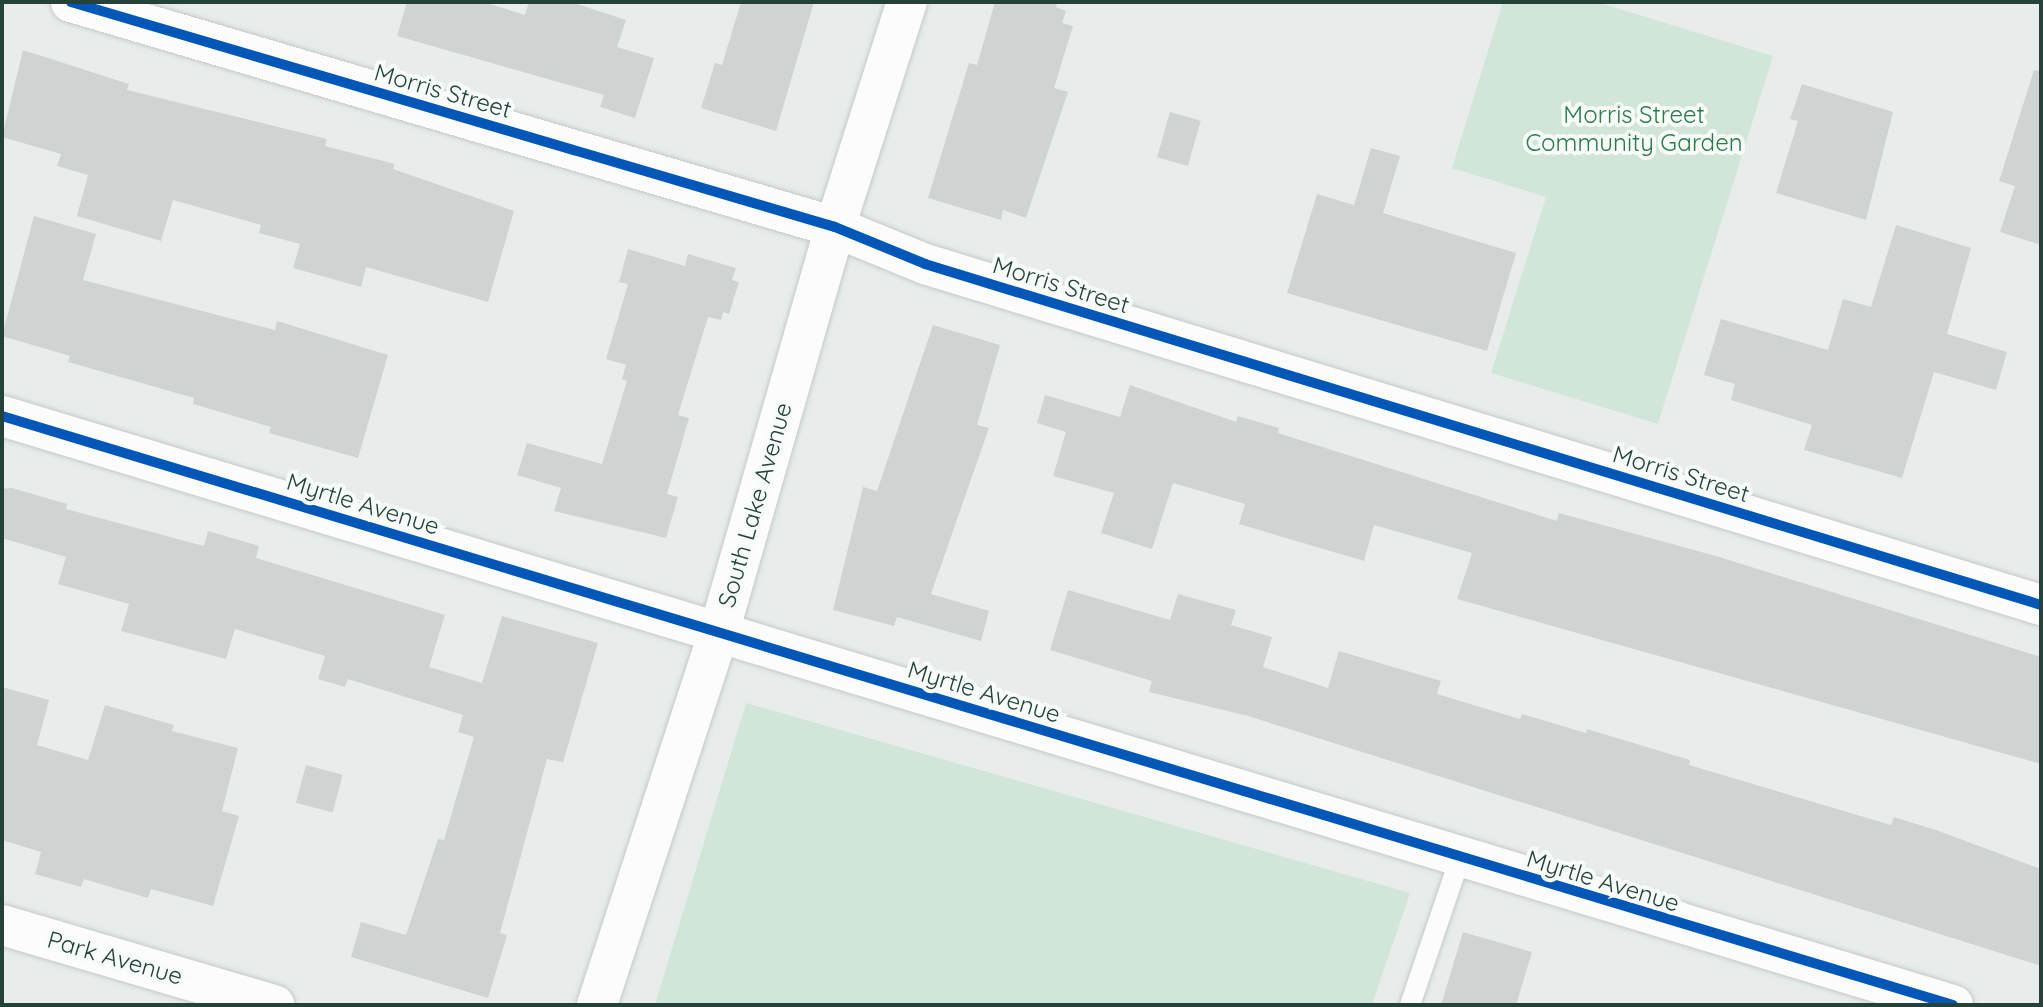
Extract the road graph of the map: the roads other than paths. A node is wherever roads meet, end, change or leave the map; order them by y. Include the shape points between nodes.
1 (71, 2) edge
2 (907, 2) edge
3 (835, 227) junction
4 (2, 416) edge
5 (2041, 605) edge
6 (719, 632) junction
7 (1460, 858) junction
8 (2, 925) edge
9 (274, 1005) edge
10 (597, 1005) edge
11 (1410, 1005) edge
12 (1953, 1005) edge

1 - 3 street, Morris Street
2 - 3 street, South Lake Avenue
3 - 5 street, Morris Street via 925,264
3 - 6 street, South Lake Avenue
4 - 6 street, Myrtle Avenue
6 - 7 street, Myrtle Avenue
6 - 10 street, South Lake Avenue
7 - 11 lane
7 - 12 street, Myrtle Avenue
8 - 9 street, Park Avenue

